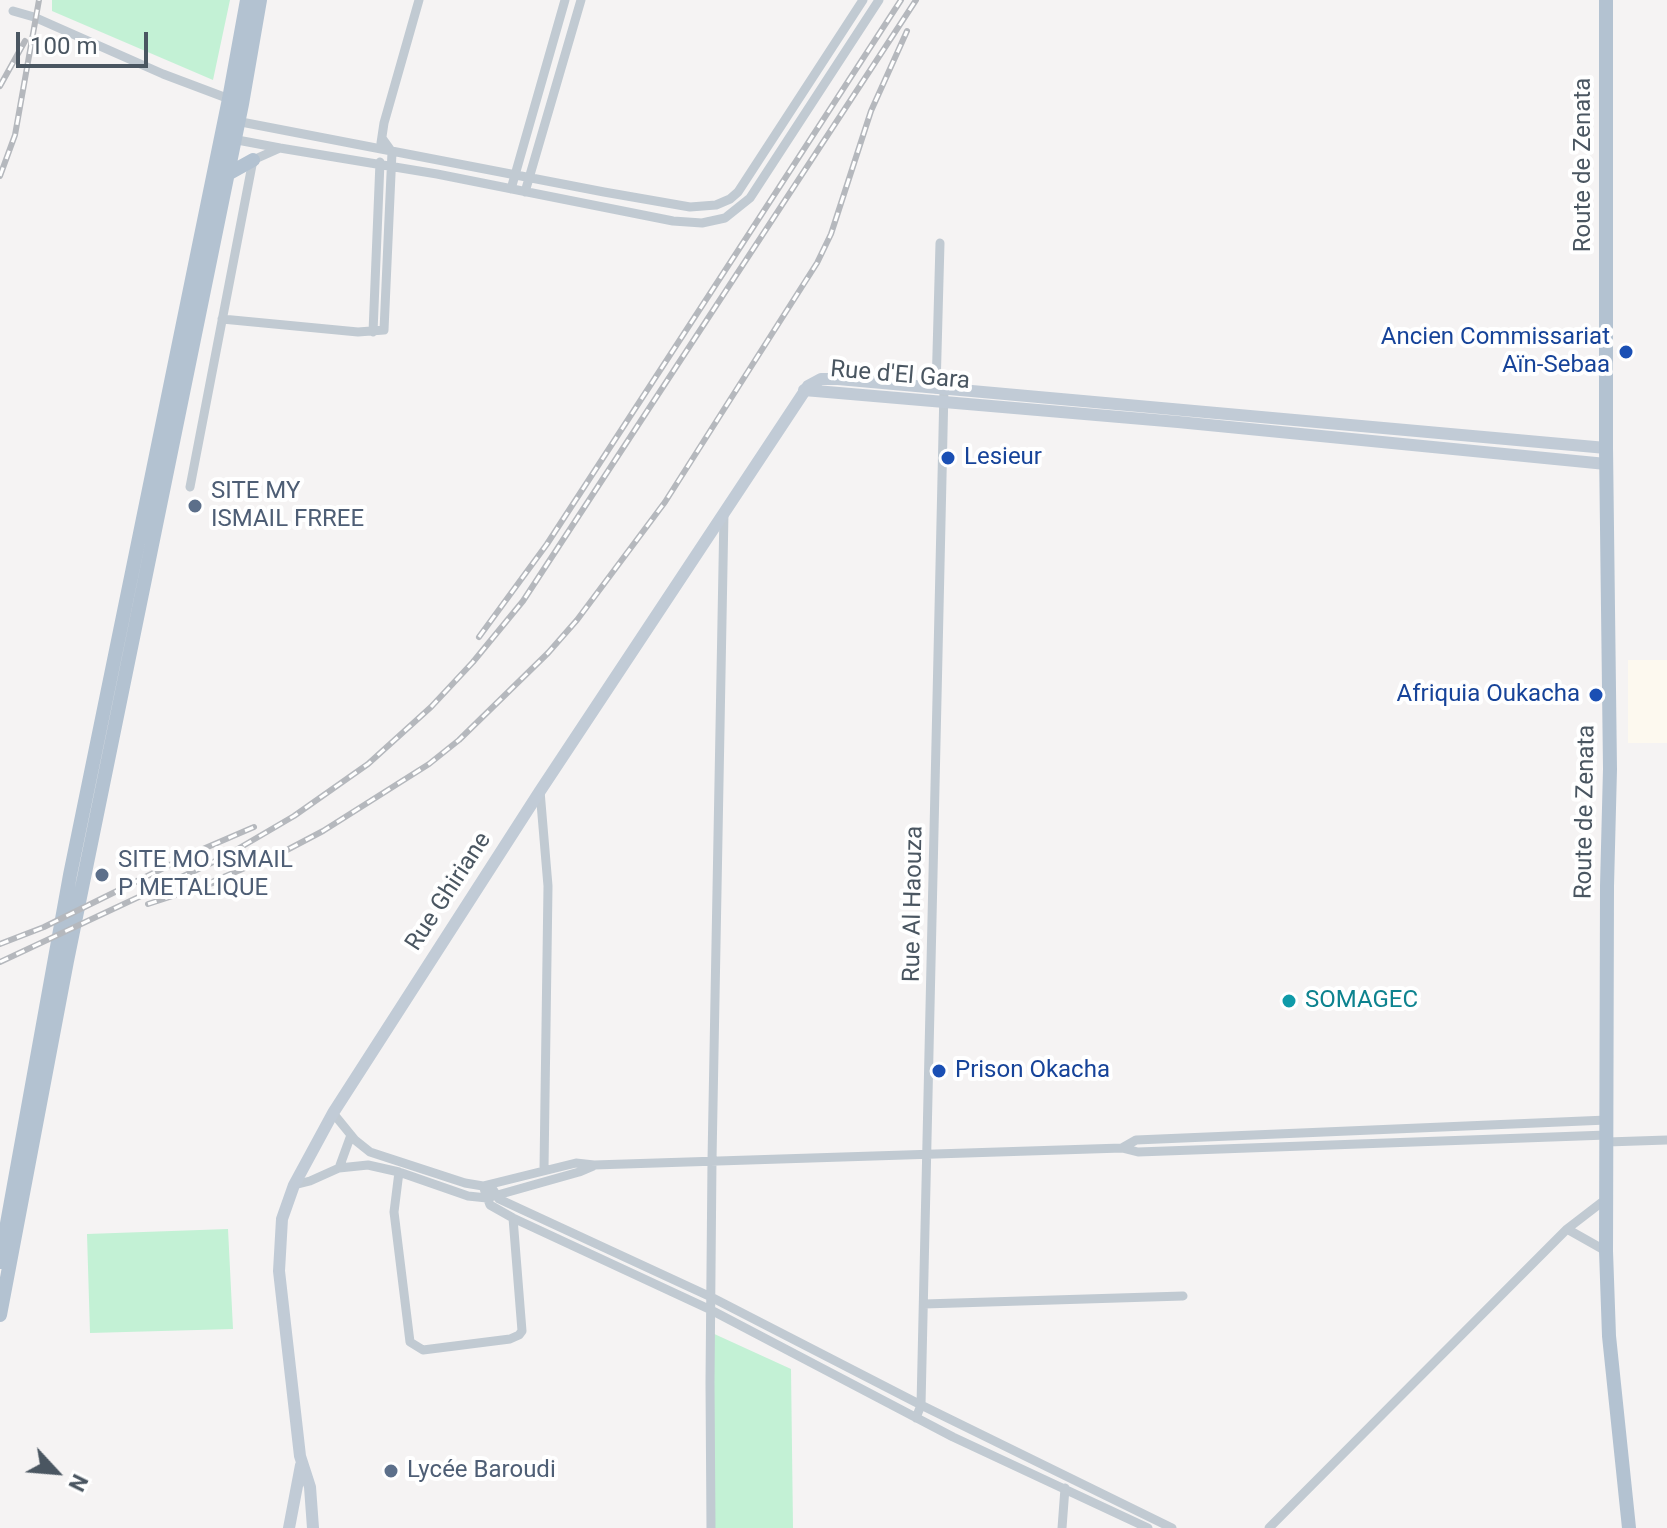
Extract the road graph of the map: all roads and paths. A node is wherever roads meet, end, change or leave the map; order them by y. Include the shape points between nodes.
1 (247, 0) edge
2 (260, 0) edge
3 (419, 0) edge
4 (565, 0) edge
5 (581, 0) edge
6 (863, 0) edge
7 (879, 0) edge
8 (1606, 0) edge
9 (13, 11) dead end
10 (236, 102) junction
11 (231, 120) junction
12 (227, 138) junction
13 (382, 138) junction
14 (280, 148) junction
15 (380, 150) junction
16 (392, 152) junction
17 (253, 160) junction
18 (380, 164) junction
19 (392, 167) junction
20 (475, 167) junction
21 (226, 175) junction
22 (515, 175) junction
23 (530, 177) junction
24 (472, 181) junction
25 (511, 189) junction
26 (525, 192) junction
27 (705, 206) junction
28 (706, 222) junction
29 (940, 243) dead end
30 (222, 319) junction
31 (373, 332) junction
32 (804, 390) joint
33 (941, 393) junction
34 (1393, 427) junction
35 (1393, 442) junction
36 (1606, 448) junction
37 (1606, 464) junction
38 (190, 487) dead end
39 (724, 511) junction
40 (540, 791) junction
41 (333, 1113) junction
42 (351, 1135) junction
43 (1607, 1136) junction
44 (1665, 1140) edge
45 (1122, 1148) junction
46 (926, 1155) junction
47 (712, 1160) junction
48 (594, 1165) junction
49 (339, 1168) junction
50 (544, 1169) junction
51 (399, 1172) junction
52 (294, 1185) junction
53 (486, 1186) junction
54 (491, 1197) junction
55 (1606, 1199) junction
56 (513, 1218) junction
57 (1567, 1229) junction
58 (1606, 1251) junction
59 (0, 1262) edge
60 (1183, 1296) dead end
61 (711, 1297) junction
62 (924, 1304) junction
63 (711, 1310) junction
64 (0, 1315) edge
65 (921, 1405) junction
66 (916, 1418) junction
67 (301, 1465) junction
68 (1069, 1478) junction
69 (1064, 1490) junction
70 (289, 1528) edge
71 (313, 1528) edge
72 (711, 1528) edge
73 (1062, 1528) edge
74 (1148, 1528) edge
75 (1172, 1528) edge
76 (1269, 1528) edge
77 (1629, 1528) edge

1 - 10 main road
2 - 10 main road
3 - 13 street
4 - 22 street
5 - 23 street
6 - 27 street via 738,192 723,203
7 - 28 street via 750,198 732,215
8 - 36 main road, Route de Zenata
9 - 10 street
10 - 11 main road
11 - 12 main road
11 - 15 street
12 - 14 street
12 - 21 main road
12 - 59 main road via 70,875
13 - 15 street
13 - 16 street
14 - 17 street
14 - 18 street
15 - 16 street
15 - 18 street
16 - 19 street
16 - 20 street
17 - 21 main road
17 - 30 street
18 - 19 street
18 - 31 street
19 - 24 street
19 - 31 street via 385,326
20 - 22 street
20 - 24 street
21 - 64 main road
22 - 23 street
22 - 25 street
23 - 26 street
23 - 27 street
24 - 25 street
25 - 26 street
26 - 28 street via 673,221
27 - 28 street
29 - 33 street, Rue Al Haouza
30 - 31 street
30 - 38 street
32 - 33 street, Rue d'El Gara
32 - 39 street, Rue Ghiriane
33 - 34 street, Rue d'El Gara
33 - 35 street, Rue d'El Gara
33 - 46 street, Rue Al Haouza
34 - 35 street
34 - 36 street, Rue d'El Gara
35 - 37 street, Rue d'El Gara
36 - 37 main road, Route de Zenata
37 - 43 main road, Route de Zenata
39 - 40 street, Rue Ghiriane
39 - 47 street
40 - 41 street, Rue Ghiriane
40 - 50 street via 548,886
41 - 42 street
41 - 52 street, Rue Ghiriane
42 - 49 street
42 - 53 street via 370,1152
43 - 44 street via 1650,1144
43 - 45 street via 1138,1152
43 - 45 street via 1136,1140
43 - 55 main road, Route de Zenata
45 - 46 street
46 - 47 street
46 - 62 street, Rue Al Haouza
47 - 48 street
47 - 61 street
48 - 50 street
48 - 54 street
49 - 51 street via 368,1165
49 - 52 street
50 - 53 street
51 - 54 street via 468,1196
51 - 56 street via 394,1212 410,1342 423,1350 510,1339 522,1331
52 - 67 street, Rue Ghiriane via 282,1219 279,1259
53 - 54 street
54 - 56 street via 493,1207
54 - 61 street
55 - 57 street
55 - 58 main road, Route de Zenata
56 - 63 street
57 - 58 street
57 - 76 street
58 - 77 main road, Route de Zenata via 1609,1336
60 - 62 street
61 - 63 street
61 - 65 street
62 - 65 street, Rue Al Haouza
63 - 66 street
63 - 72 street
65 - 66 street, Rue Al Haouza
65 - 68 street
66 - 69 street
67 - 70 street, Rue Ghiriane
67 - 71 street, Rue Ghiriane via 310,1487
68 - 69 street
68 - 75 street
69 - 73 street
69 - 74 street

